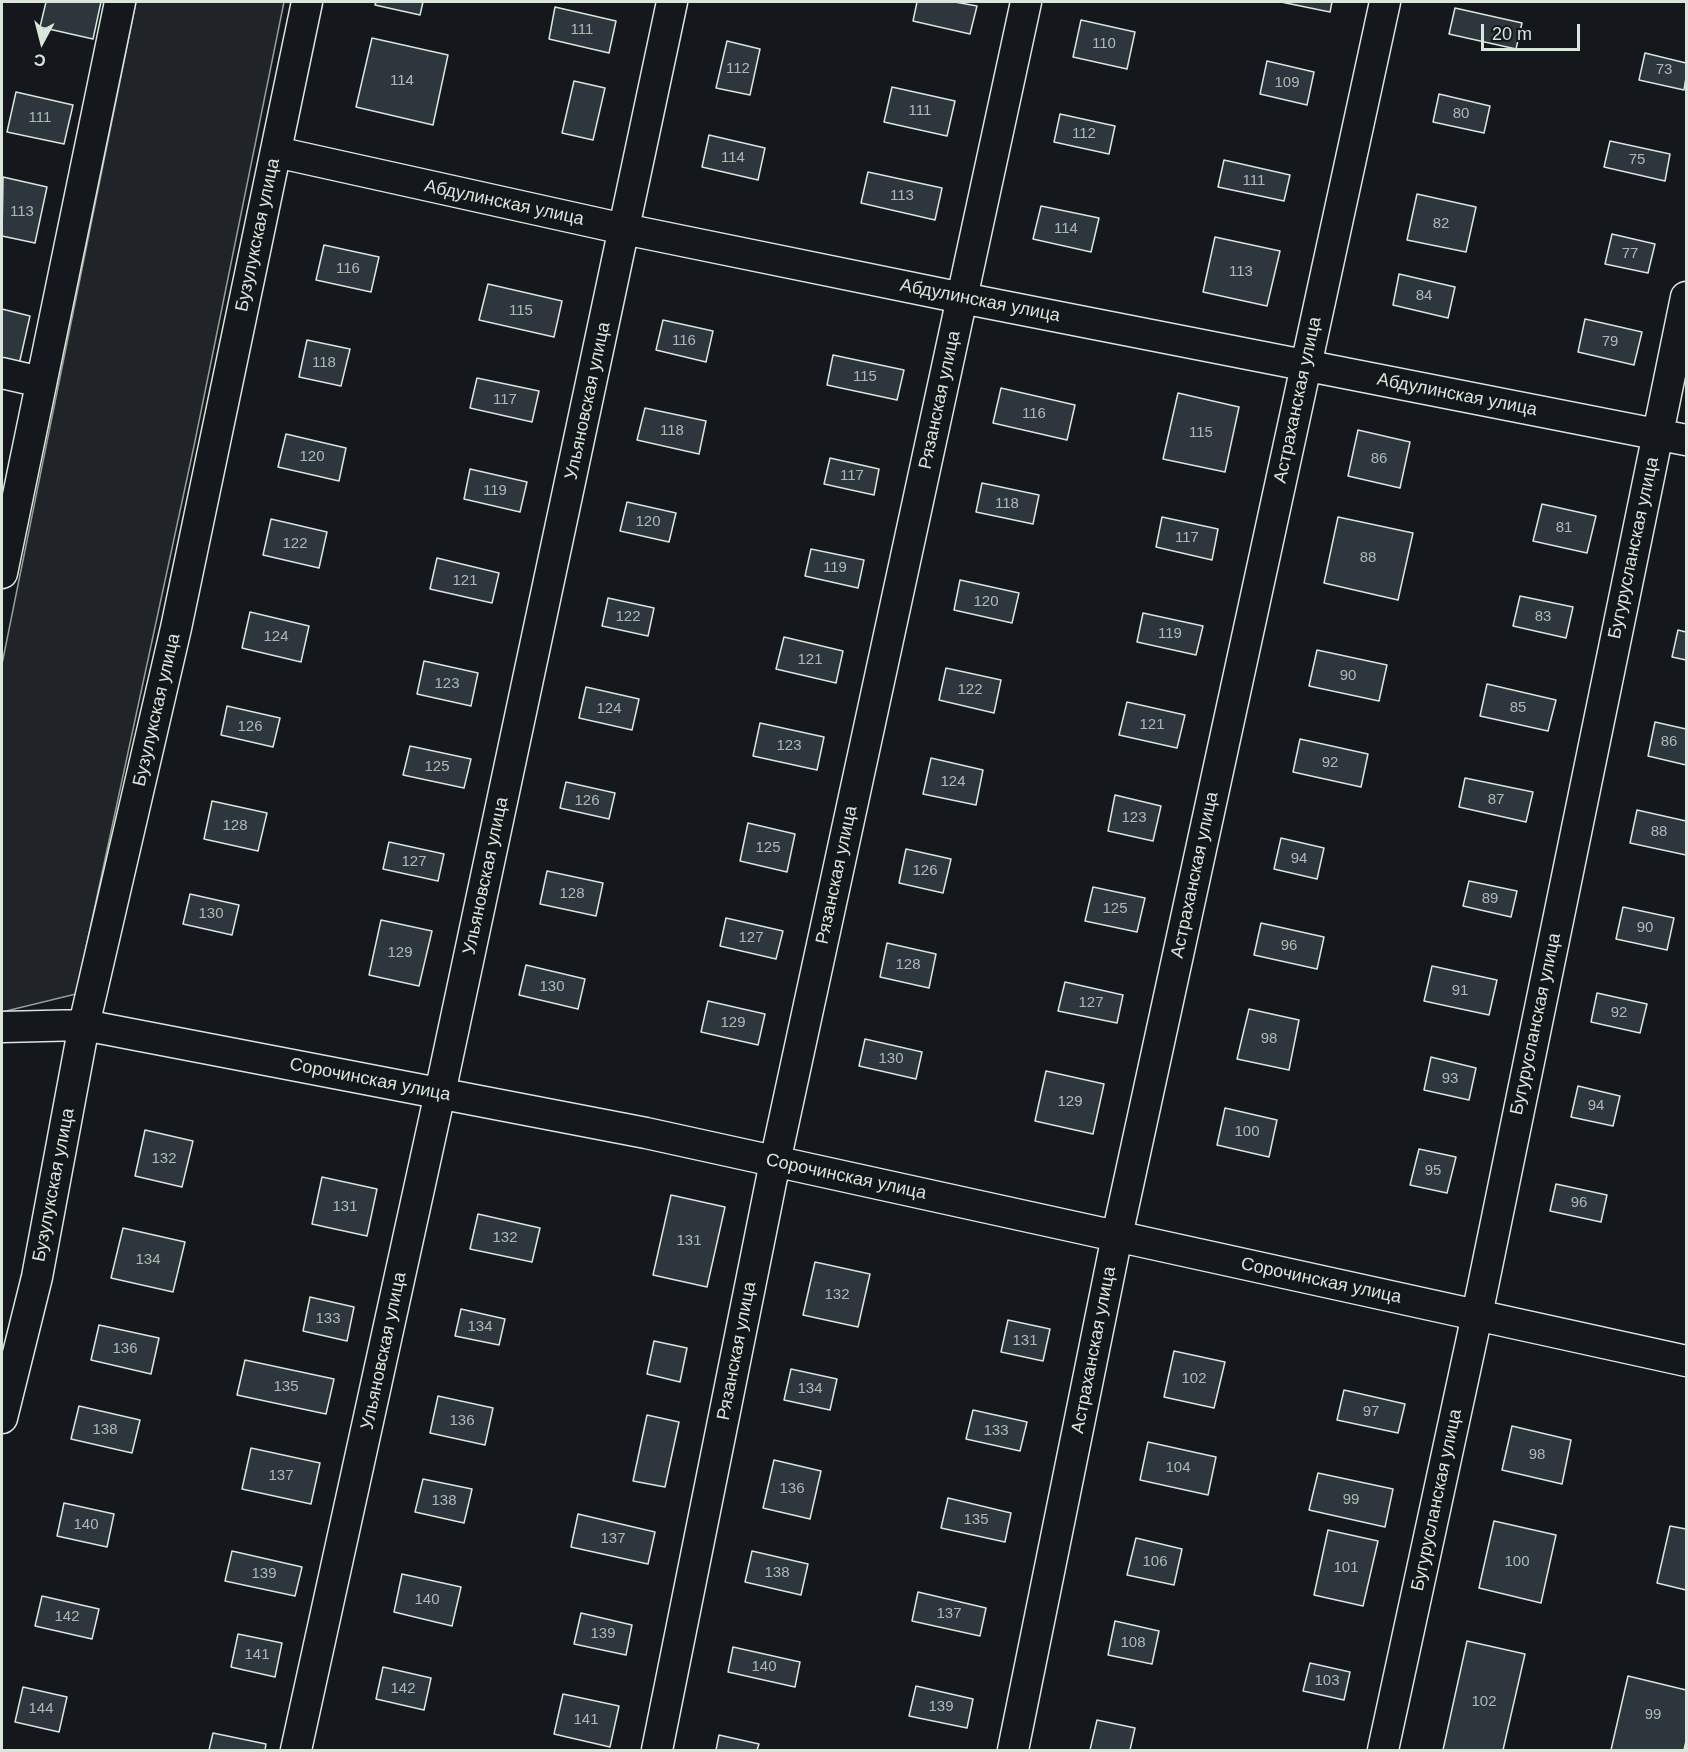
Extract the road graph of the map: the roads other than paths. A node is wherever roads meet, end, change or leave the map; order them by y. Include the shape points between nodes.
1 (120, 2) edge
2 (308, 2) edge
3 (672, 2) edge
4 (1026, 2) edge
5 (1385, 2) edge
6 (276, 152) junction
7 (624, 229) junction
8 (1686, 297) edge
9 (962, 298) junction
10 (1306, 366) junction
11 (2, 373) edge
12 (41, 382) junction
13 (1657, 434) junction
14 (1686, 440) edge
15 (2, 573) edge
16 (84, 1025) junction
17 (2, 1027) edge
18 (440, 1093) junction
19 (775, 1162) junction
20 (1117, 1236) junction
21 (1477, 1315) junction
22 (1686, 1361) edge
23 (2, 1418) edge
24 (296, 1750) edge
25 (657, 1750) edge
26 (1013, 1750) edge
27 (1383, 1750) edge

1 - 12 street
2 - 6 street, Бузулукская улица
3 - 7 street, Ульяновская улица
4 - 9 street, Рязанская улица
5 - 10 street, Астраханская улица
6 - 7 street, Абдулинская улица
6 - 16 street, Бузулукская улица via 176,628
7 - 9 street, Абдулинская улица
7 - 18 street, Ульяновская улица
8 - 13 street, Бугурусланская улица
9 - 10 street, Абдулинская улица
9 - 19 street, Рязанская улица
10 - 13 street, Абдулинская улица
10 - 20 street, Астраханская улица
11 - 12 street
12 - 15 street
13 - 14 street, Абдулинская улица
13 - 21 street, Бугурусланская улица
16 - 17 street, Сорочинская улица
16 - 18 street, Сорочинская улица
16 - 23 street, Бузулукская улица via 37,1277
18 - 19 street, Сорочинская улица
18 - 24 street, Ульяновская улица
19 - 20 street, Сорочинская улица
19 - 25 street, Рязанская улица
20 - 21 street, Сорочинская улица
20 - 26 street, Астраханская улица
21 - 22 street, Сорочинская улица
21 - 27 street, Бугурусланская улица

